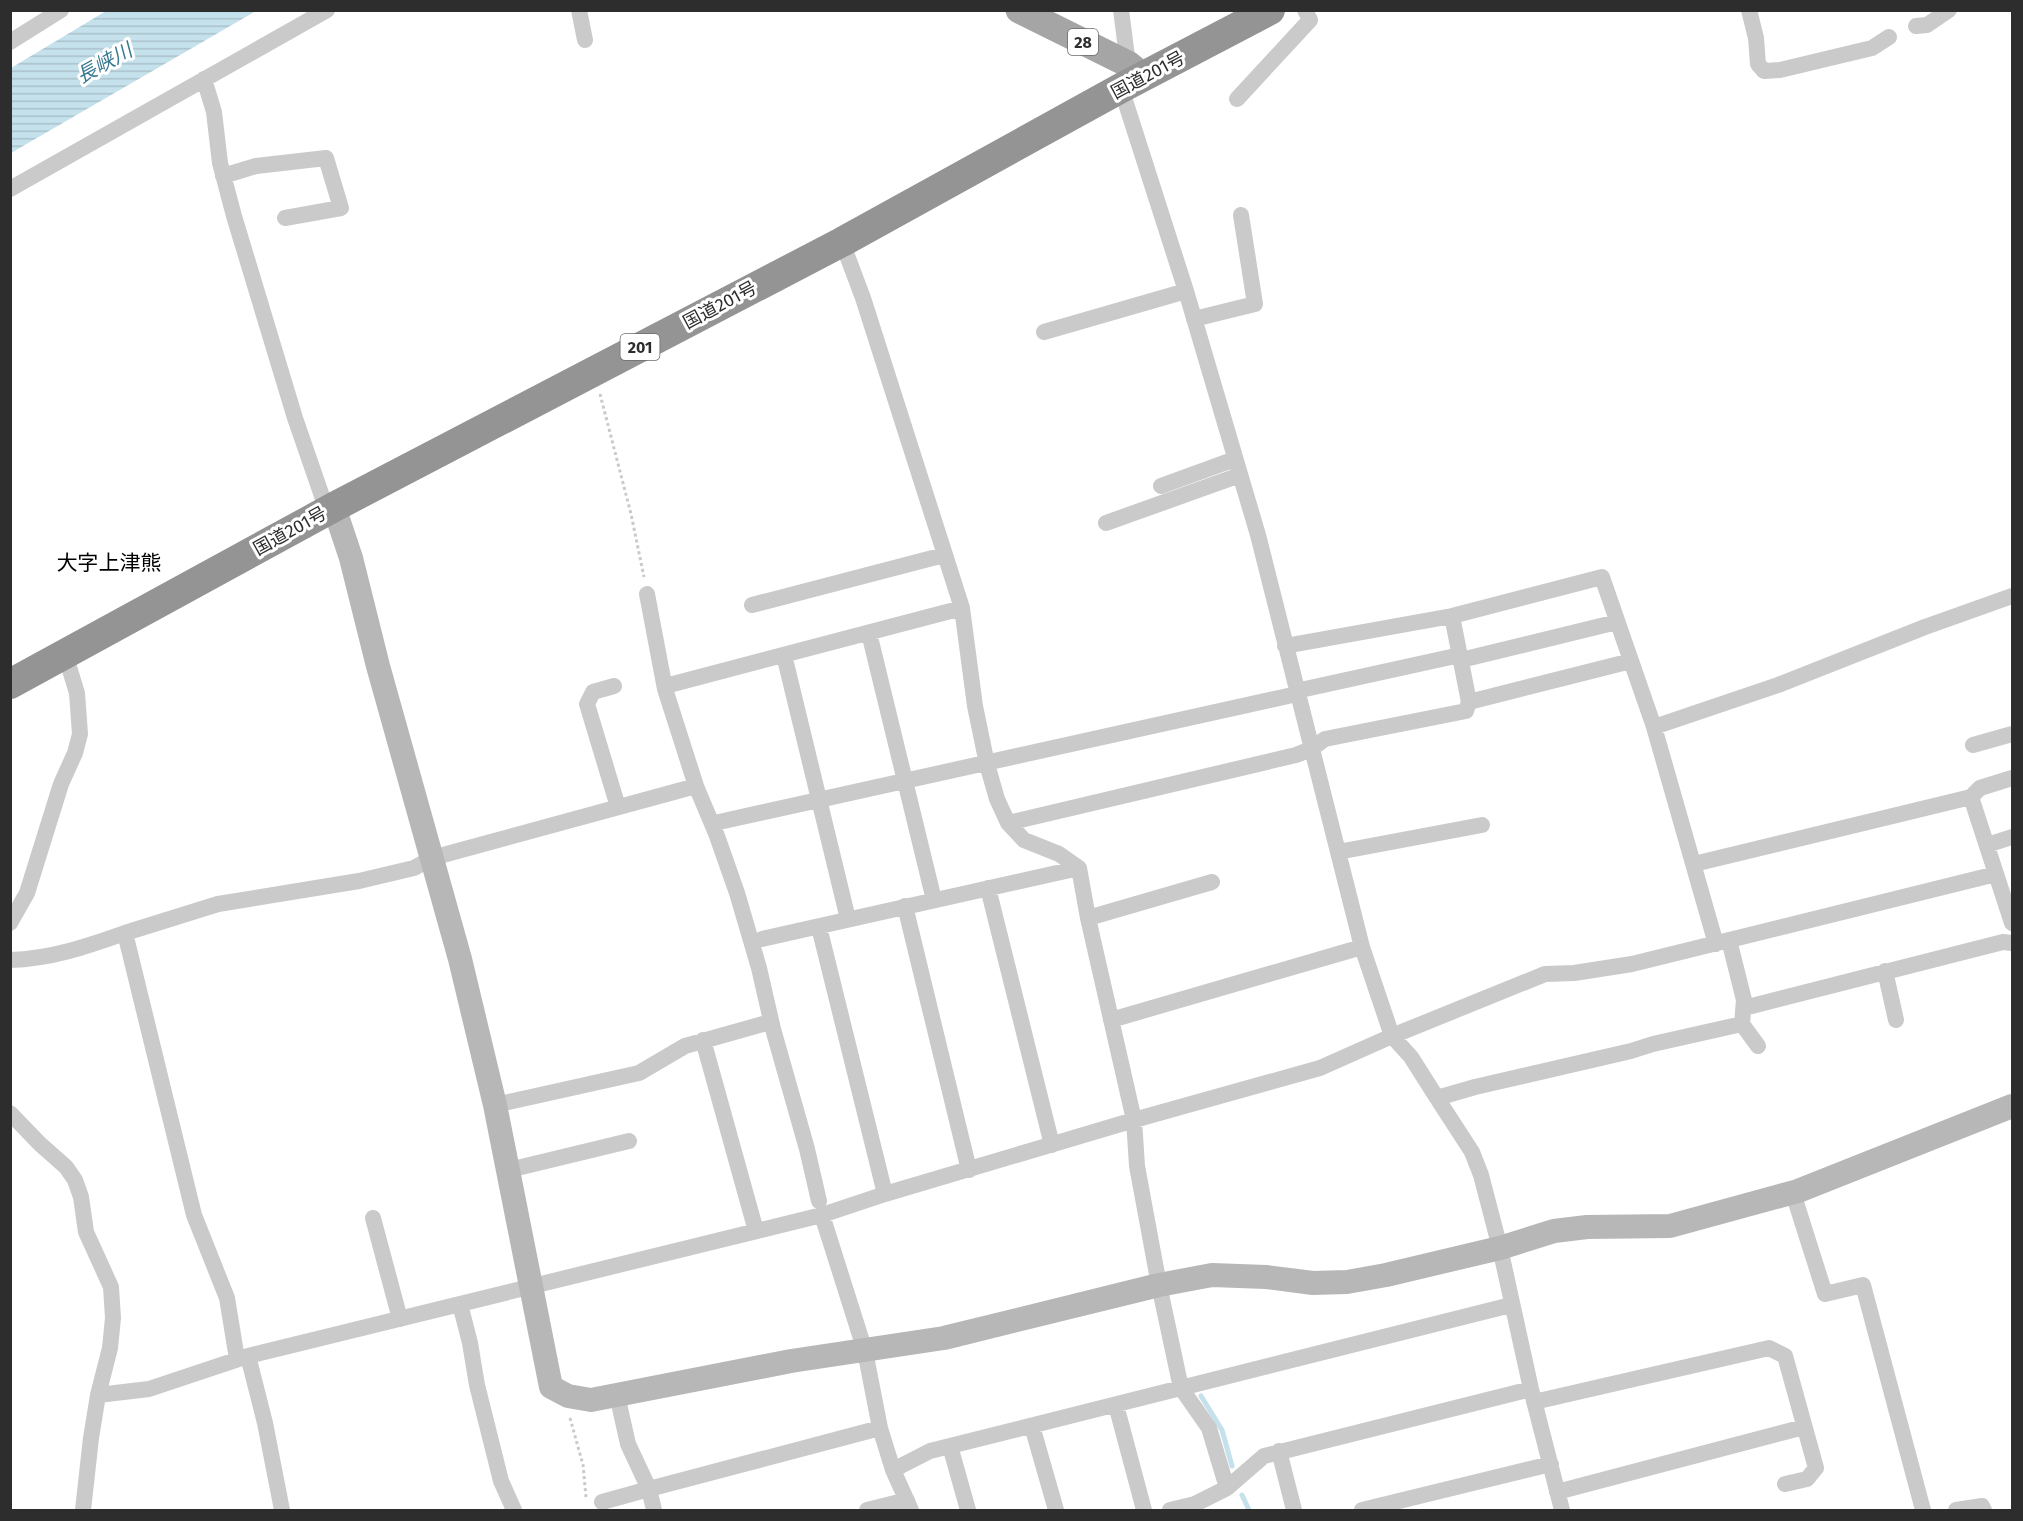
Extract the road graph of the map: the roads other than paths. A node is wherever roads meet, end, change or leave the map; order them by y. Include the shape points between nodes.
1 (61, 10) edge
2 (327, 10) edge
3 (579, 10) edge
4 (1019, 10) edge
5 (1120, 10) edge
6 (1270, 10) edge
7 (1305, 10) edge
8 (1749, 10) edge
9 (1950, 10) edge
10 (1916, 26) dead end
11 (1888, 37) dead end
12 (585, 40) dead end
13 (10, 42) edge
14 (1131, 76) junction
15 (204, 79) junction
16 (1237, 99) dead end
17 (223, 176) junction
18 (10, 189) edge
19 (1241, 215) dead end
20 (285, 218) dead end
21 (842, 242) junction
22 (1186, 291) junction
23 (1194, 319) junction
24 (1044, 332) dead end
25 (1238, 467) junction
26 (1161, 486) dead end
27 (334, 507) junction
28 (1106, 523) dead end
29 (944, 555) junction
30 (647, 594) road end
31 (2013, 596) edge
32 (752, 605) dead end
33 (962, 608) junction
34 (1452, 616) junction
35 (1617, 622) junction
36 (869, 633) junction
37 (1285, 646) junction
38 (64, 654) junction
39 (784, 655) junction
40 (1460, 657) junction
41 (1631, 661) junction
42 (10, 684) edge
43 (674, 684) dead end
44 (614, 686) dead end
45 (1296, 692) junction
46 (1469, 702) junction
47 (1654, 727) junction
48 (2013, 734) edge
49 (1973, 745) dead end
50 (1311, 748) junction
51 (987, 764) junction
52 (2013, 778) edge
53 (905, 781) junction
54 (696, 786) junction
55 (1971, 797) junction
56 (820, 799) junction
57 (618, 807) junction
58 (719, 822) dead end
59 (1008, 823) junction
60 (1482, 825) dead end
61 (2013, 837) edge
62 (1987, 845) junction
63 (1338, 852) junction
64 (432, 858) junction
65 (1694, 864) junction
66 (1079, 868) junction
67 (1996, 874) junction
68 (1212, 882) dead end
69 (988, 888) junction
70 (934, 900) junction
71 (905, 906) junction
72 (1088, 918) junction
73 (848, 919) junction
74 (2013, 922) edge
75 (10, 923) edge
76 (819, 927) junction
77 (125, 933) junction
78 (762, 939) dead end
79 (1722, 942) junction
80 (2013, 943) edge
81 (1362, 947) junction
82 (10, 960) edge
83 (1885, 971) junction
84 (1744, 1016) junction
85 (1111, 1020) junction
86 (1896, 1020) dead end
87 (763, 1024) dead end
88 (1392, 1036) junction
89 (703, 1040) junction
90 (1758, 1046) dead end
91 (1437, 1098) junction
92 (495, 1105) junction
93 (2013, 1106) edge
94 (10, 1113) edge
95 (1134, 1120) junction
96 (629, 1141) dead end
97 (1052, 1145) junction
98 (508, 1170) junction
99 (969, 1170) junction
100 (1793, 1192) junction
101 (885, 1194) junction
102 (820, 1208) junction
103 (372, 1218) dead end
104 (756, 1231) junction
105 (1500, 1248) junction
106 (532, 1285) junction
107 (1159, 1285) junction
108 (460, 1304) junction
109 (1511, 1305) junction
110 (400, 1319) junction
111 (865, 1351) junction
112 (242, 1358) junction
113 (1182, 1388) junction
114 (98, 1395) junction
115 (617, 1395) junction
116 (1533, 1396) junction
117 (1116, 1405) junction
118 (1032, 1426) junction
119 (1804, 1427) junction
120 (880, 1428) junction
121 (950, 1446) junction
122 (1279, 1451) junction
123 (1551, 1464) junction
124 (893, 1470) junction
125 (1785, 1484) dead end
126 (1227, 1488) junction
127 (649, 1489) junction
128 (1557, 1492) junction
129 (595, 1502) road end
130 (909, 1505) edge
131 (83, 1510) edge
132 (282, 1510) edge
133 (514, 1510) edge
134 (654, 1510) edge
135 (867, 1510) edge
136 (968, 1510) edge
137 (1056, 1510) edge
138 (1144, 1510) edge
139 (1170, 1510) edge
140 (1294, 1510) edge
141 (1362, 1510) edge
142 (1562, 1510) edge
143 (1923, 1510) edge
144 (1956, 1510) edge
145 (1984, 1510) edge

1 - 13 street
2 - 15 street
3 - 12 street
4 - 14 main road, 28
5 - 14 street
6 - 14 highway, 国道201号 / 201
7 - 16 street via 1310,20
8 - 11 street via 1758,64 1764,71 1872,48
9 - 10 street via 1927,25
14 - 21 highway, 国道201号 / 201
14 - 22 street
15 - 17 street via 214,112
15 - 18 street
17 - 20 street via 256,166 326,158 341,208
17 - 27 street via 295,418 324,502
19 - 23 street via 1255,304
21 - 27 highway, 国道201号 / 201
21 - 29 street
22 - 23 street
22 - 24 street
23 - 25 street
25 - 26 street
25 - 28 street
25 - 37 street
27 - 38 highway, 国道201号 / 201
27 - 64 street
29 - 32 street
29 - 33 street
30 - 54 street via 665,689
31 - 47 street via 1778,685
33 - 36 street
33 - 51 street
34 - 35 street via 1602,577
34 - 37 street
34 - 40 street
35 - 40 street
35 - 41 street
36 - 39 street
36 - 53 street
37 - 45 street
38 - 42 highway, 国道201号 / 201
38 - 75 street via 77,693 80,734 60,784 27,893
39 - 43 street
39 - 56 street
40 - 45 street
40 - 46 street
41 - 46 street
41 - 47 street
44 - 57 street via 593,692 587,704
45 - 50 street
45 - 51 street
46 - 50 street via 1466,711 1325,739
47 - 65 street
48 - 49 street
50 - 59 street
50 - 63 street
51 - 53 street
51 - 59 street
52 - 55 street via 1980,788
53 - 56 street
53 - 70 street
54 - 57 street
54 - 102 street via 717,836 759,968
55 - 62 street
55 - 65 street
56 - 58 street
56 - 73 street
57 - 64 street
59 - 66 street via 1024,840 1059,854
60 - 63 street
61 - 62 street
62 - 67 street
63 - 81 street
64 - 77 street via 414,868 359,881 218,904
64 - 92 street
65 - 79 street
66 - 69 street
66 - 72 street
67 - 74 street
67 - 79 street
68 - 72 street
69 - 70 street
69 - 97 street
70 - 71 street
71 - 73 street
71 - 99 street
72 - 85 street
73 - 76 street
76 - 78 street
76 - 101 street
77 - 82 street via 77,950
77 - 112 street via 194,1215 227,1298
79 - 84 street via 1739,980
79 - 88 street via 1632,964 1545,974
80 - 83 street via 2002,942
81 - 85 street
81 - 88 street
83 - 84 street
83 - 86 street
84 - 90 street
84 - 91 street via 1630,1051
85 - 95 street
87 - 89 street
88 - 91 street via 1411,1057
88 - 95 street via 1320,1068
89 - 92 street via 684,1046 639,1073
89 - 104 street
91 - 105 street via 1472,1152
92 - 98 street
93 - 100 street
94 - 114 street via 75,1180 86,1232 111,1287 110,1348
95 - 97 street
95 - 107 street via 1137,1166
96 - 98 street
97 - 99 street
98 - 106 street
99 - 101 street
100 - 105 street via 1670,1226 1554,1231
100 - 143 street via 1825,1294 1863,1285
101 - 102 street
102 - 104 street
102 - 111 street
103 - 110 street
104 - 106 street
105 - 107 street via 1347,1282 1212,1275
105 - 109 street
106 - 108 street
106 - 115 street via 551,1387 568,1396 591,1400
107 - 111 street via 944,1338
107 - 113 street
108 - 110 street
108 - 133 street via 501,1481
109 - 113 street
109 - 116 street
110 - 112 street
111 - 115 street via 791,1361
111 - 120 street
112 - 114 street via 149,1389
112 - 132 street via 265,1423
113 - 117 street
113 - 126 street via 1209,1428
114 - 131 street
115 - 127 street via 628,1444
116 - 119 street via 1769,1348 1785,1356
116 - 122 street
116 - 123 street
117 - 118 street
117 - 138 street
118 - 121 street
118 - 137 street
119 - 125 street via 1816,1468 1807,1479
119 - 128 street
120 - 124 street
120 - 127 street
121 - 124 street via 930,1451
121 - 136 street
122 - 126 street via 1264,1456
122 - 140 street
123 - 128 street
123 - 141 street
124 - 130 street
126 - 139 street via 1195,1504
127 - 129 street
127 - 134 street
128 - 142 street
130 - 135 street
144 - 145 street via 1982,1506

